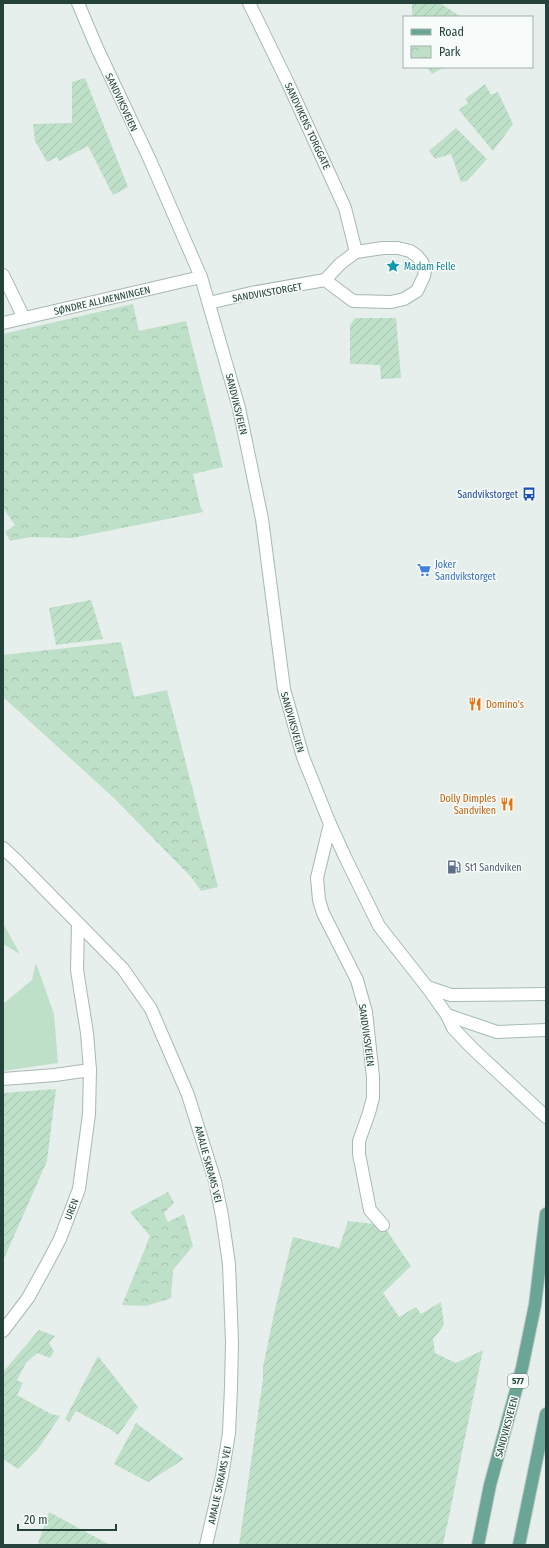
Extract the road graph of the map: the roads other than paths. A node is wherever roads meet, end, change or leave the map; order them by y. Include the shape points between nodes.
1 (78, 3) edge
2 (249, 3) edge
3 (356, 252) junction
4 (3, 275) edge
5 (201, 277) junction
6 (325, 280) junction
7 (209, 303) junction
8 (24, 318) junction
9 (3, 323) edge
10 (330, 824) junction
11 (3, 848) edge
12 (78, 924) junction
13 (427, 987) junction
14 (546, 994) edge
15 (447, 1015) junction
16 (546, 1030) edge
17 (90, 1070) junction
18 (3, 1079) edge
19 (546, 1117) edge
20 (546, 1214) edge
21 (383, 1225) dead end
22 (3, 1331) edge
23 (546, 1414) edge
24 (206, 1545) edge
25 (478, 1545) edge
26 (519, 1545) edge

1 - 5 street, SANDVIKSVEIEN
2 - 3 street, SANDVIKENS TORGGATE via 345,208
3 - 6 street
3 - 6 street via 383,248 410,251 417,256 425,270 421,285 417,291 404,299 368,302 353,301
4 - 8 street
5 - 7 street, SANDVIKSVEIEN
5 - 8 street, SØNDRE ALLMENNINGEN
6 - 7 street, SANDVIKSTORGET
7 - 10 street, SANDVIKSVEIEN via 239,408 262,519 284,689 303,757
8 - 9 street, SØNDRE ALLMENNINGEN
10 - 13 street, SANDVIKSVEIEN via 380,926
10 - 21 street, SANDVIKSVEIEN via 317,878 319,900 357,980 366,1012 373,1098 359,1141 359,1154 370,1210
11 - 12 street, AMALIE SKRAMS VEI
12 - 17 street, UREN via 77,970 88,1033
12 - 24 street, AMALIE SKRAMS VEI via 123,969 151,1009 188,1095 215,1181 229,1264 232,1342 230,1425 222,1476
13 - 14 street via 451,995
13 - 15 street, SANDVIKSVEIEN
15 - 16 street via 497,1032
15 - 19 street, SANDVIKSVEIEN via 453,1028 472,1048
17 - 18 street
17 - 22 street, UREN via 90,1114 79,1189 49,1260 28,1298
20 - 25 main road, SANDVIKSVEIEN / 577 via 536,1305 522,1368 490,1485
23 - 26 main road

